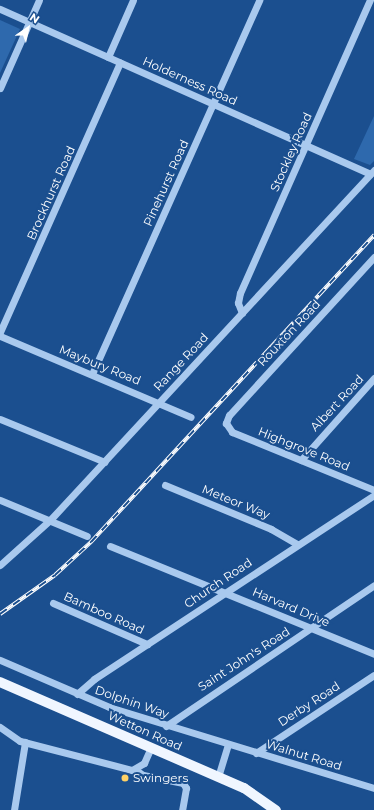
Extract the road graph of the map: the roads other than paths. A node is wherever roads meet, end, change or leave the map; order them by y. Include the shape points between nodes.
1 (39, 0) edge
2 (133, 0) edge
3 (259, 0) edge
4 (370, 0) edge
5 (0, 9) edge
6 (30, 22) junction
7 (108, 57) junction
8 (120, 63) junction
9 (0, 88) edge
10 (213, 103) junction
11 (306, 144) junction
12 (372, 172) edge
13 (374, 256) edge
14 (242, 313) junction
15 (0, 332) edge
16 (0, 336) edge
17 (92, 374) junction
18 (374, 378) edge
19 (160, 402) junction
20 (191, 417) dead end
21 (0, 419) edge
22 (227, 427) joint
23 (301, 460) junction
24 (105, 462) junction
25 (165, 485) dead end
26 (374, 490) edge
27 (374, 495) edge
28 (0, 500) edge
29 (50, 520) junction
30 (87, 536) dead end
31 (297, 544) junction
32 (110, 546) dead end
33 (0, 565) edge
34 (374, 585) edge
35 (225, 592) junction
36 (53, 603) dead end
37 (311, 627) junction
38 (147, 644) junction
39 (374, 654) edge
40 (0, 660) edge
41 (374, 675) edge
42 (0, 682) edge
43 (77, 694) junction
44 (166, 726) junction
45 (0, 727) edge
46 (26, 742) junction
47 (228, 744) junction
48 (151, 747) junction
49 (256, 753) junction
50 (136, 770) junction
51 (218, 777) junction
52 (374, 788) edge
53 (14, 810) edge
54 (182, 810) edge
55 (276, 810) edge

1 - 6 street
2 - 7 street
3 - 10 street, Pinehurst Road
4 - 11 street, Stockley Road
5 - 6 street, Holderness Road
6 - 7 street, Holderness Road
6 - 9 street
7 - 8 street, Holderness Road
8 - 10 street, Holderness Road
8 - 15 street, Brockhurst Road
10 - 11 street, Holderness Road
10 - 17 street, Pinehurst Road
11 - 12 street, Holderness Road
11 - 14 street, Stockley Road via 240,293 238,303
12 - 14 street, Range Road
13 - 22 street, Rouxton Road via 229,415
14 - 19 street, Range Road
16 - 17 street, Maybury Road
17 - 19 street, Maybury Road
18 - 23 street, Albert Road
19 - 20 street, Maybury Road
19 - 24 street, Range Road
21 - 24 street
22 - 23 street, Highgrove Road via 232,432
23 - 26 street, Highgrove Road
24 - 29 street, Range Road
25 - 31 street, Meteor Way via 271,529
27 - 31 street, Church Road
28 - 29 street
29 - 30 street
29 - 33 street, Range Road
31 - 35 street, Church Road
32 - 35 street, Harvard Drive
34 - 37 street, Saint John's Road
35 - 37 street, Harvard Drive
35 - 38 street, Church Road
36 - 38 street, Bamboo Road
37 - 39 street, Harvard Drive
37 - 44 street, Saint John's Road
38 - 43 street, Church Road
40 - 43 street, Dolphin Way
41 - 49 street, Derby Road
42 - 48 main road, Wetton Road
43 - 44 street, Dolphin Way
44 - 47 street, Dolphin Way
45 - 46 street via 13,738
46 - 50 street
46 - 53 street
47 - 49 street, Walnut Road
47 - 51 street
48 - 50 street via 144,763
48 - 51 main road, Wetton Road
49 - 52 street, Walnut Road
50 - 54 street via 143,775 183,783 186,788
51 - 55 main road, Wetton Road via 254,793

